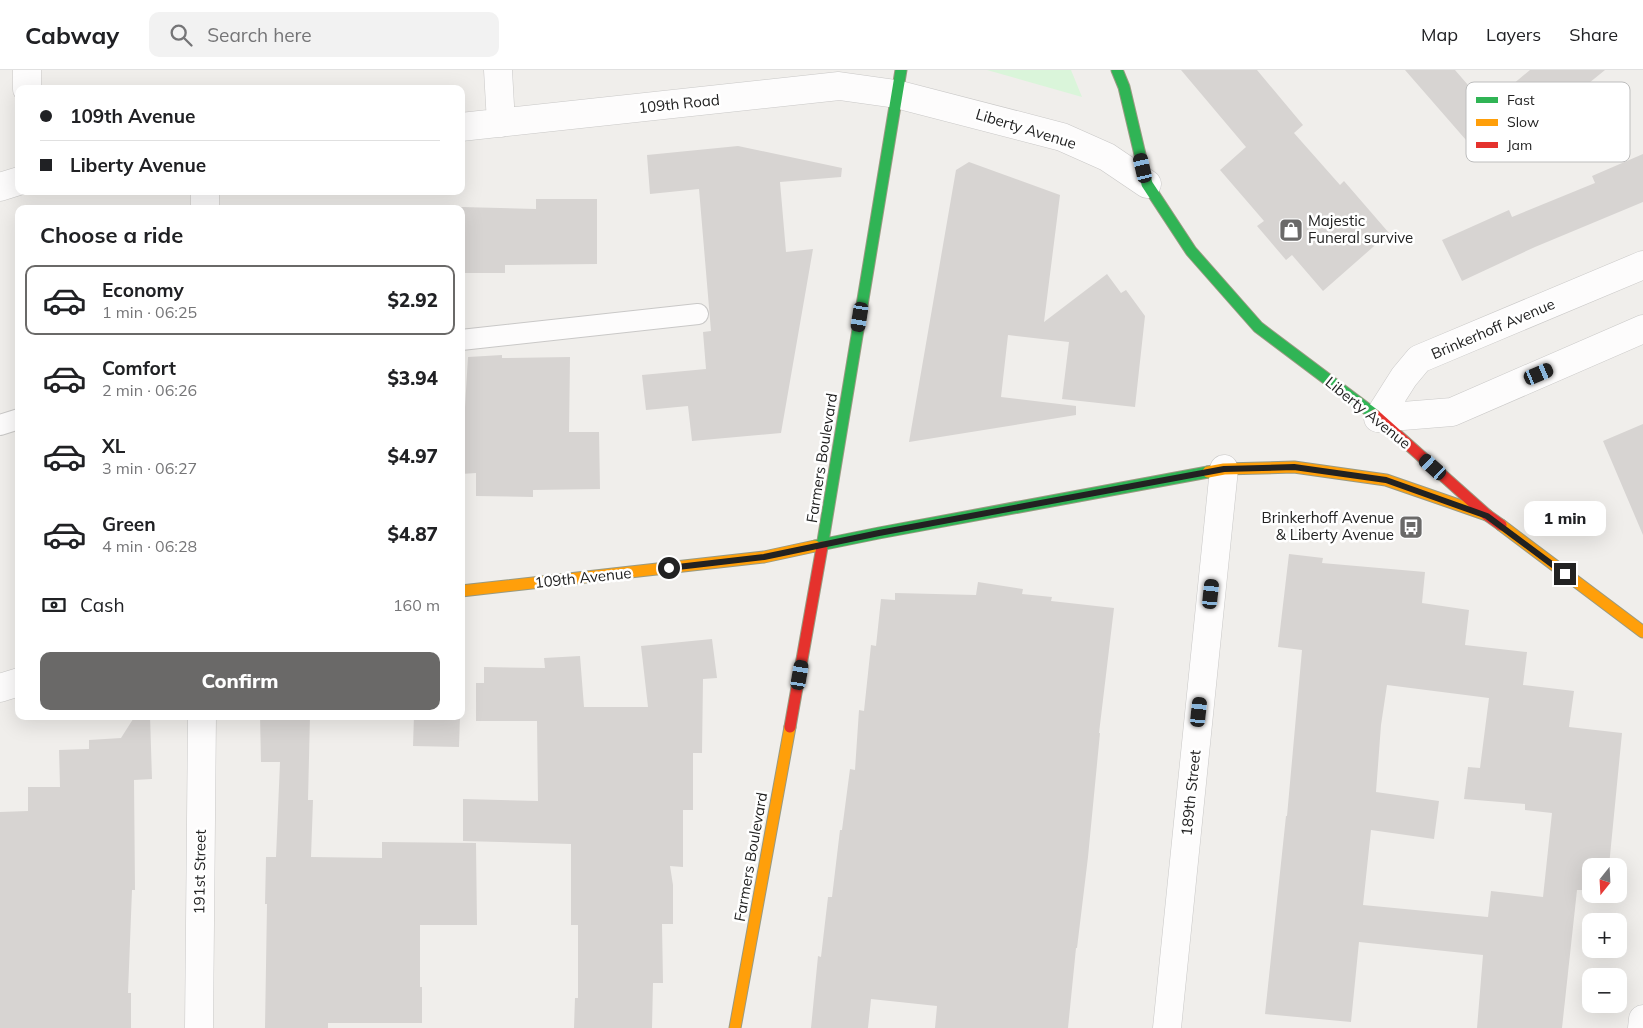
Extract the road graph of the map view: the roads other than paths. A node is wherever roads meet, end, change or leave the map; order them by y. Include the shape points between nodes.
1 (27, 70) edge
2 (498, 70) edge
3 (1117, 70) edge
4 (898, 82) edge
5 (27, 85) edge
6 (501, 123) junction
7 (465, 126) edge
8 (15, 182) edge
9 (1147, 184) junction
10 (0, 187) edge
11 (1643, 265) edge
12 (698, 314) dead end
13 (1643, 329) edge
14 (465, 340) edge
15 (1378, 418) junction
16 (15, 420) edge
17 (0, 425) edge
18 (1224, 469) junction
19 (1487, 516) junction
20 (823, 544) junction
21 (465, 591) edge
22 (1643, 632) edge
23 (15, 683) edge
24 (0, 688) edge
25 (202, 720) edge
26 (1643, 1019) edge
27 (199, 1028) edge
28 (735, 1028) edge
29 (1167, 1028) edge
30 (1642, 1028) edge

1 - 5 street
2 - 6 street
3 - 9 main road, Liberty Avenue via 1124,86
4 - 6 street, 109th Road
4 - 9 street, Liberty Avenue via 1062,137 1107,157
4 - 20 main road, Farmers Boulevard
6 - 7 street, 109th Road
8 - 10 street
9 - 15 main road, Liberty Avenue via 1191,250 1258,327
11 - 15 street, Brinkerhoff Avenue via 1419,360
12 - 14 lane
13 - 15 street via 1452,412
15 - 19 main road, Liberty Avenue
16 - 17 lane
18 - 19 main road via 1294,467 1386,480
18 - 20 main road
18 - 29 street, 189th Street
19 - 22 main road, Liberty Avenue
20 - 21 main road, 109th Avenue via 764,557
20 - 28 main road, Farmers Boulevard
23 - 24 street
25 - 27 street, 191st Street
26 - 30 street

